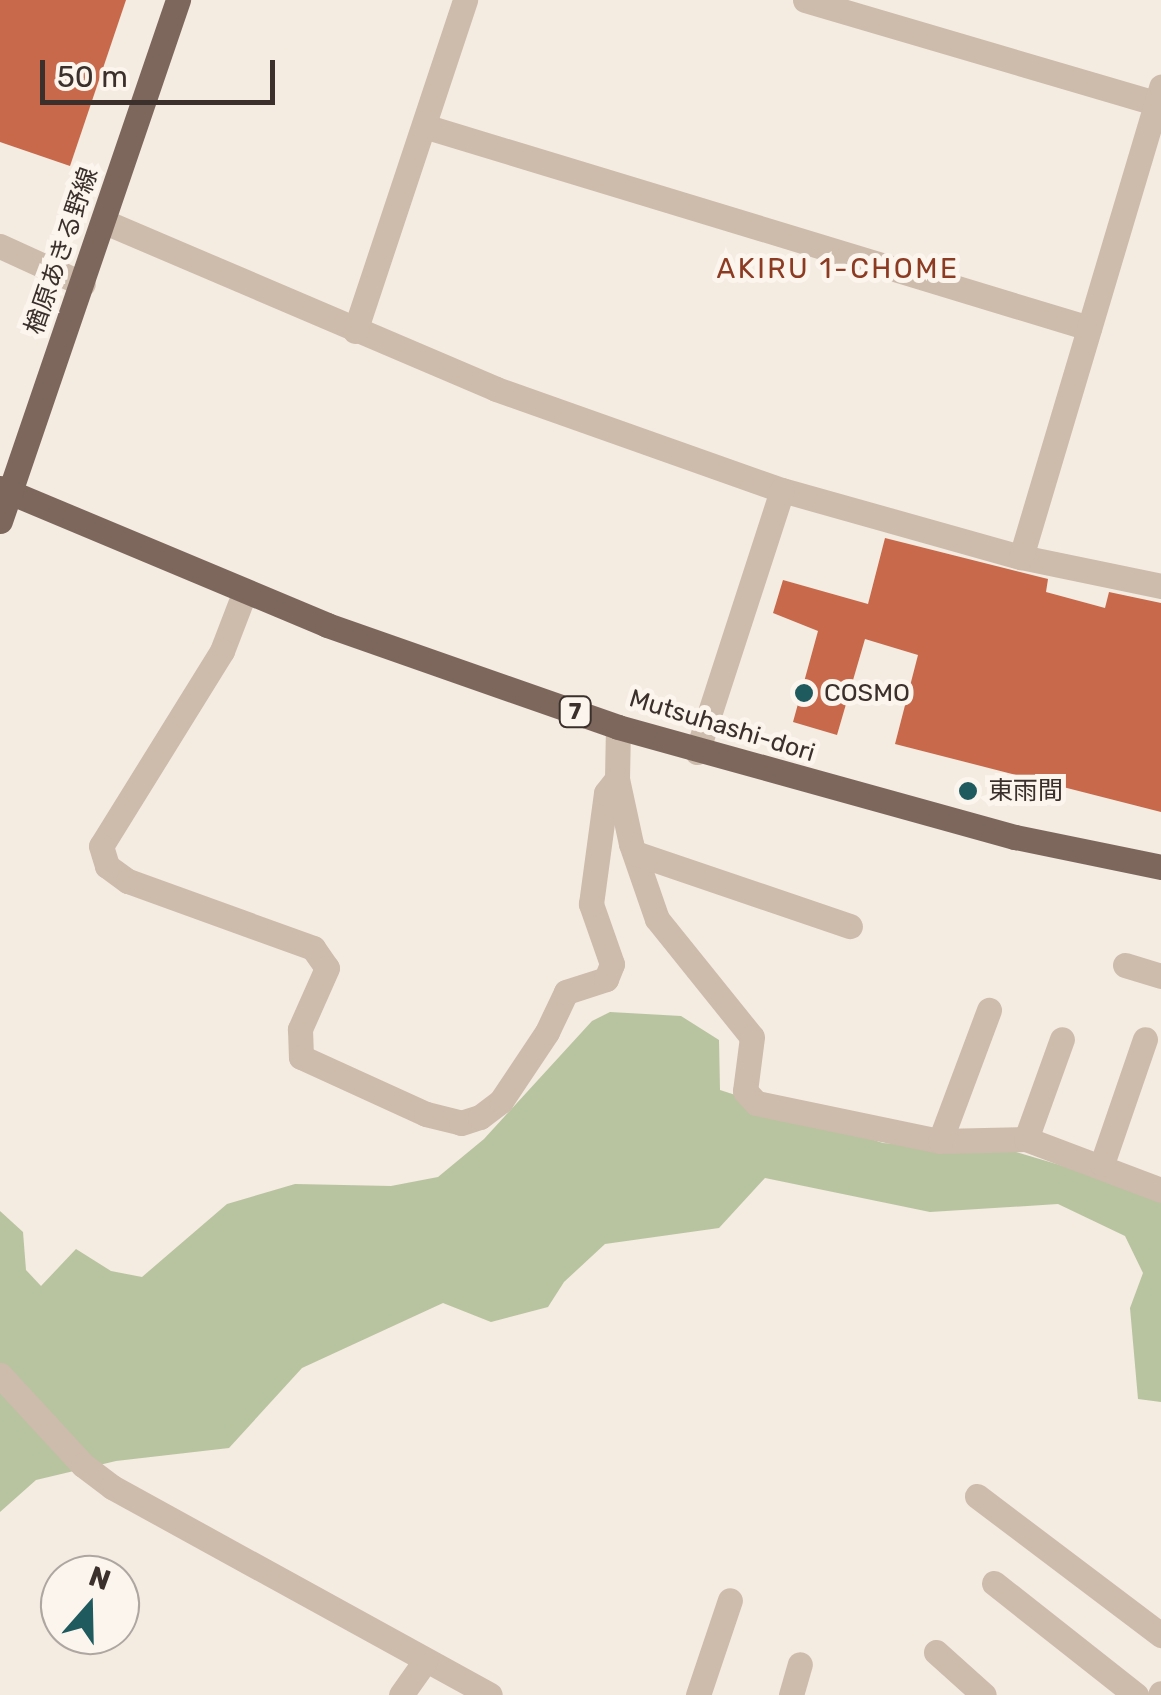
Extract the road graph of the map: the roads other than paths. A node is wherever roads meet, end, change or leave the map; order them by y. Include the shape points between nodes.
1 (178, 0) edge
2 (466, 0) edge
3 (805, 0) edge
4 (1159, 98) edge
5 (424, 126) junction
6 (105, 222) junction
7 (0, 246) edge
8 (84, 284) junction
9 (1088, 328) junction
10 (355, 332) junction
11 (5, 490) edge
12 (782, 490) junction
13 (0, 520) edge
14 (1021, 556) junction
15 (1161, 586) edge
16 (244, 591) junction
17 (618, 727) junction
18 (698, 752) junction
19 (617, 779) junction
20 (634, 854) junction
21 (1161, 868) edge
22 (850, 926) dead end
23 (1126, 965) dead end
24 (1161, 976) edge
25 (989, 1010) dead end
26 (1062, 1039) dead end
27 (1145, 1039) dead end
28 (1026, 1139) junction
29 (940, 1141) junction
30 (1102, 1164) junction
31 (1161, 1190) edge
32 (0, 1376) edge
33 (977, 1496) dead end
34 (994, 1583) dead end
35 (730, 1600) dead end
36 (1161, 1635) edge
37 (936, 1652) dead end
38 (425, 1661) junction
39 (800, 1664) dead end
40 (402, 1695) edge
41 (490, 1695) edge
42 (698, 1695) edge
43 (791, 1695) edge
44 (984, 1695) edge
45 (1136, 1695) edge

1 - 6 main road, 楢原あきる野線
2 - 5 street
3 - 4 street
4 - 9 street
5 - 9 street
5 - 10 street
6 - 8 main road, 楢原あきる野線
6 - 10 street
7 - 8 street
8 - 11 main road, 楢原あきる野線
9 - 14 street
10 - 12 street
11 - 13 main road, 楢原あきる野線
11 - 16 main road, Mutsuhashi-dori / 7
12 - 14 street
12 - 18 street
14 - 15 street
16 - 17 main road, Mutsuhashi-dori / 7
16 - 19 street via 222,650 101,846 107,866 128,881 313,948 327,968 300,1030 301,1057 426,1114 461,1123 501,1101 566,992 606,979 612,964 591,904 606,792
17 - 18 main road, Mutsuhashi-dori / 7
17 - 19 street
18 - 21 main road, Mutsuhashi-dori / 7 via 1015,837
19 - 20 street
20 - 22 street
20 - 29 street via 656,919 752,1037 745,1091 756,1103
23 - 24 street
25 - 29 street
26 - 28 street
27 - 30 street
28 - 29 street
28 - 30 street
30 - 31 street
32 - 38 street via 112,1488
33 - 36 street
34 - 45 street
35 - 42 street
37 - 44 street
38 - 40 street
38 - 41 street
39 - 43 street

